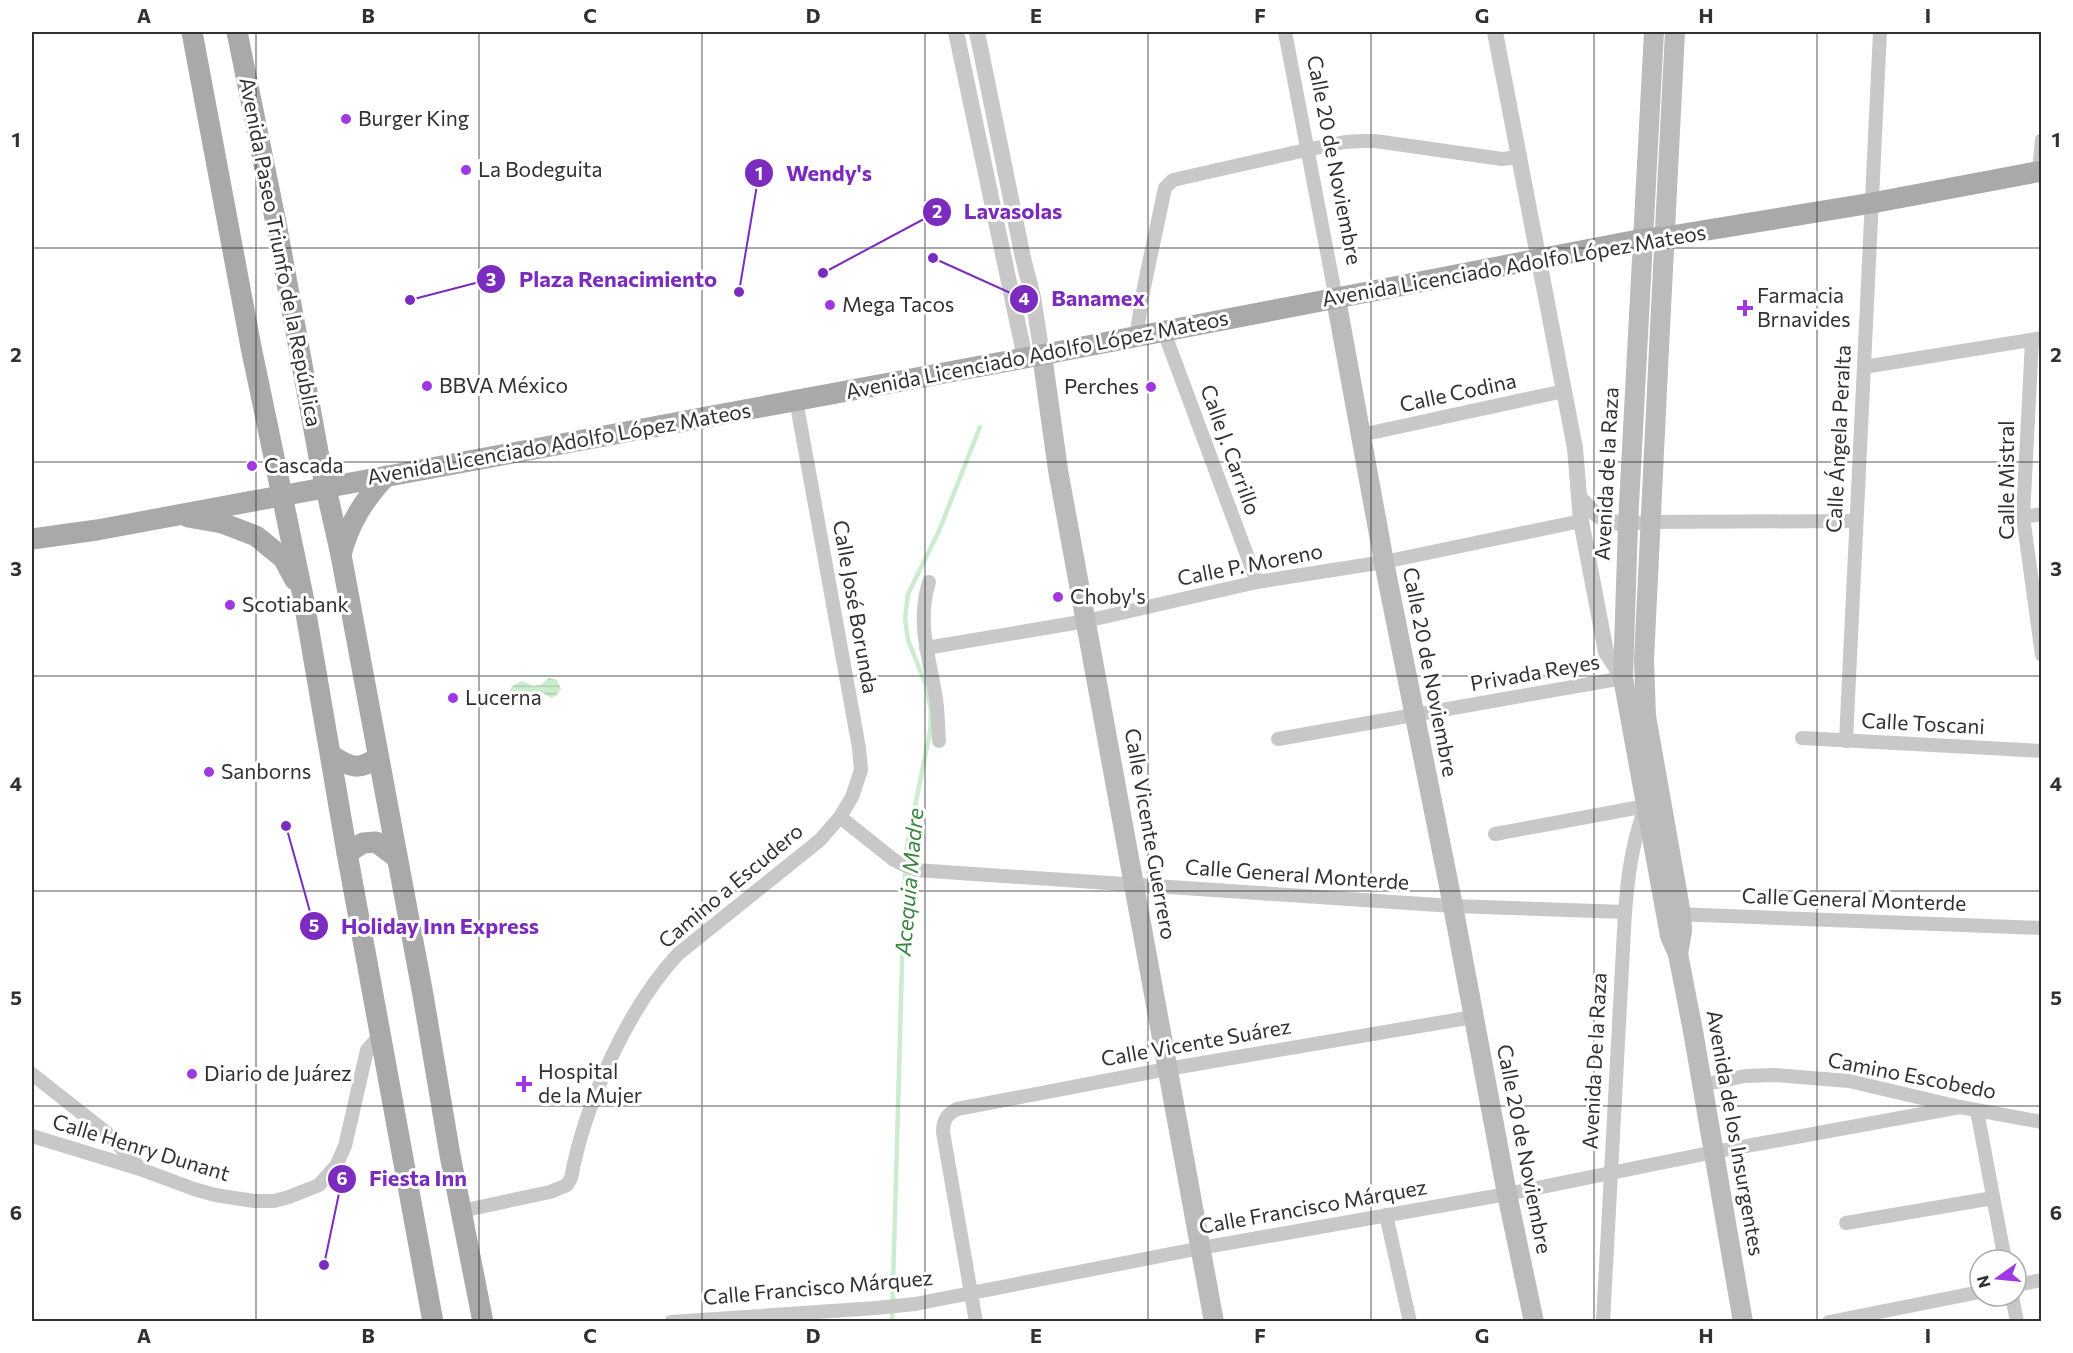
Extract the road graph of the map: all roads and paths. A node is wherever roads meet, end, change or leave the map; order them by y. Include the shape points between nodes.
1 (192, 32) edge
2 (237, 32) edge
3 (956, 32) edge
4 (977, 32) edge
5 (1285, 32) edge
6 (1495, 32) edge
7 (1654, 32) edge
8 (1675, 32) edge
9 (1880, 32) edge
10 (2042, 140) edge
11 (1306, 150) junction
12 (1520, 157) junction
13 (2040, 172) edge
14 (1872, 203) junction
15 (1665, 237) junction
16 (1642, 239) junction
17 (1540, 259) junction
18 (1336, 299) junction
19 (1164, 332) junction
20 (1136, 337) junction
21 (2037, 339) edge
22 (1034, 357) junction
23 (1864, 367) junction
24 (1564, 391) junction
25 (796, 400) junction
26 (1361, 435) junction
27 (386, 476) junction
28 (326, 487) junction
29 (282, 495) junction
30 (1580, 498) junction
31 (2042, 514) edge
32 (176, 515) junction
33 (2023, 517) junction
34 (1581, 521) junction
35 (1856, 521) junction
36 (1652, 522) junction
37 (1628, 524) junction
38 (33, 540) edge
39 (341, 555) junction
40 (1384, 562) junction
41 (929, 582) dead end
42 (1257, 582) junction
43 (303, 596) junction
44 (1086, 621) junction
45 (926, 648) junction
46 (2042, 655) edge
47 (1623, 678) junction
48 (1414, 716) junction
49 (1802, 738) dead end
50 (1278, 739) dead end
51 (939, 741) dead end
52 (1846, 741) junction
53 (2042, 751) edge
54 (331, 755) junction
55 (378, 757) junction
56 (1646, 806) junction
57 (840, 817) junction
58 (1494, 834) dead end
59 (347, 853) junction
60 (396, 857) junction
61 (1135, 884) junction
62 (1453, 906) junction
63 (1625, 912) junction
64 (1673, 914) junction
65 (2042, 928) edge
66 (1473, 1017) junction
67 (381, 1034) junction
68 (1167, 1069) junction
69 (32, 1074) edge
70 (1702, 1085) junction
71 (1960, 1107) junction
72 (1977, 1110) junction
73 (2042, 1122) edge
74 (32, 1136) edge
75 (1714, 1152) junction
76 (140, 1168) junction
77 (1609, 1173) junction
78 (1507, 1194) junction
79 (1994, 1198) junction
80 (461, 1211) junction
81 (1386, 1215) junction
82 (1846, 1223) dead end
83 (1201, 1248) junction
84 (2004, 1248) edge
85 (972, 1294) junction
86 (1968, 1294) edge
87 (433, 1322) edge
88 (483, 1322) edge
89 (670, 1322) edge
90 (976, 1322) edge
91 (1214, 1322) edge
92 (1410, 1322) edge
93 (1534, 1322) edge
94 (1603, 1322) edge
95 (1743, 1322) edge
96 (1829, 1322) edge

1 - 29 main road
2 - 28 main road, Avenida Paseo Triunfo de la República
3 - 22 street
4 - 22 street via 1033,297
5 - 11 street, Calle 20 de Noviembre
6 - 12 street
7 - 16 main road, Avenida de la Raza
8 - 15 main road
9 - 14 street, Calle Ángela Peralta
10 - 13 street
11 - 12 street via 1375,141 1502,159
11 - 18 street, Calle 20 de Noviembre
11 - 20 street via 1180,177 1165,188
12 - 17 street
13 - 14 main road, Avenida Licenciado Adolfo López Mateos
14 - 15 main road, Avenida Licenciado Adolfo López Mateos
14 - 23 street, Calle Ángela Peralta
15 - 16 main road, Avenida Licenciado Adolfo López Mateos
15 - 36 main road
16 - 17 main road, Avenida Licenciado Adolfo López Mateos
16 - 37 main road, Avenida de la Raza
17 - 18 main road, Avenida Licenciado Adolfo López Mateos
17 - 24 street
18 - 19 main road, Avenida Licenciado Adolfo López Mateos
18 - 26 main road, Calle 20 de Noviembre
19 - 20 main road, Avenida Licenciado Adolfo López Mateos
19 - 42 street, Calle J. Carrillo
20 - 22 main road, Avenida Licenciado Adolfo López Mateos
21 - 23 street
21 - 33 street, Calle Mistral
22 - 25 main road, Avenida Licenciado Adolfo López Mateos
22 - 44 main road, Calle Vicente Guerrero
23 - 35 street, Calle Ángela Peralta
24 - 26 street, Calle Codina
24 - 30 street
25 - 27 main road, Avenida Licenciado Adolfo López Mateos
25 - 57 street, Calle José Borunda via 860,748 861,770
26 - 40 main road, Calle 20 de Noviembre
27 - 28 main road, Avenida Licenciado Adolfo López Mateos
27 - 39 main road via 355,517
28 - 29 main road, Avenida Licenciado Adolfo López Mateos
28 - 39 main road, Avenida Paseo Triunfo de la República
29 - 32 main road, Avenida Licenciado Adolfo López Mateos
29 - 43 main road
30 - 34 street
30 - 37 street via 1603,520
31 - 33 street
32 - 38 main road, Avenida Licenciado Adolfo López Mateos
32 - 43 main road via 222,523 256,536 283,558
33 - 46 street, Calle Mistral
34 - 40 street, Calle P. Moreno
34 - 47 street via 1606,652
35 - 36 street
35 - 52 street, Calle Ángela Peralta
36 - 37 street
36 - 64 main road via 1644,660 1646,716
37 - 47 main road, Avenida de la Raza
39 - 55 main road, Avenida Paseo Triunfo de la República
40 - 42 street, Calle P. Moreno
40 - 48 main road, Calle 20 de Noviembre
41 - 45 street via 923,619
42 - 44 street, Calle P. Moreno
43 - 54 main road
44 - 45 street, Calle P. Moreno
44 - 61 main road, Calle Vicente Guerrero
45 - 51 street via 937,700
47 - 48 street, Privada Reyes
47 - 56 main road, Avenida de la Raza
48 - 50 street, Privada Reyes
48 - 62 main road, Calle 20 de Noviembre
49 - 52 street, Calle Toscani
52 - 53 street, Calle Toscani
54 - 55 main road via 357,767
54 - 59 main road
55 - 60 main road, Avenida Paseo Triunfo de la República
56 - 58 street
56 - 63 street, Avenida De la Raza via 1630,856
56 - 64 main road, Avenida de la Raza
57 - 61 street, Calle General Monterde via 894,860 915,870
57 - 80 street, Camino a Escudero via 820,840 678,954 646,993 586,1118 567,1185
59 - 60 main road via 363,843 376,842
59 - 67 main road
60 - 80 main road, Avenida Paseo Triunfo de la República
61 - 62 street, Calle General Monterde
61 - 68 main road, Calle Vicente Guerrero
62 - 63 street, Calle General Monterde
62 - 66 main road, Calle 20 de Noviembre
63 - 77 street, Avenida De la Raza
64 - 65 street, Calle General Monterde
64 - 70 main road, Avenida de los Insurgentes via 1682,931 1678,954
66 - 68 street, Calle Vicente Suárez
66 - 78 main road, Calle 20 de Noviembre
67 - 76 street, Calle Henry Dunant via 364,1057 345,1146 336,1166 319,1185 274,1201 254,1201 194,1189
67 - 87 main road
68 - 83 main road, Calle Vicente Guerrero
68 - 85 street, Calle Vicente Suárez via 957,1109 945,1118 943,1132
69 - 76 street via 107,1133
70 - 71 street, Camino Escobedo via 1745,1076 1775,1075 1849,1081
70 - 75 main road, Avenida de los Insurgentes
71 - 72 street, Camino Escobedo
71 - 75 street, Calle Francisco Márquez
72 - 73 street, Camino Escobedo
72 - 79 street
74 - 76 street, Calle Henry Dunant
75 - 77 street, Calle Francisco Márquez
75 - 95 main road, Avenida de los Insurgentes
77 - 78 street, Calle Francisco Márquez
77 - 94 street, Avenida De la Raza
78 - 81 street, Calle Francisco Márquez
78 - 93 main road, Calle 20 de Noviembre
79 - 82 street
79 - 84 street
80 - 88 main road, Avenida Paseo Triunfo de la República
81 - 83 street, Calle Francisco Márquez
81 - 92 street
83 - 85 street, Calle Francisco Márquez
83 - 91 main road, Calle Vicente Guerrero
85 - 89 street, Calle Francisco Márquez via 876,1308
85 - 90 street
86 - 96 street

